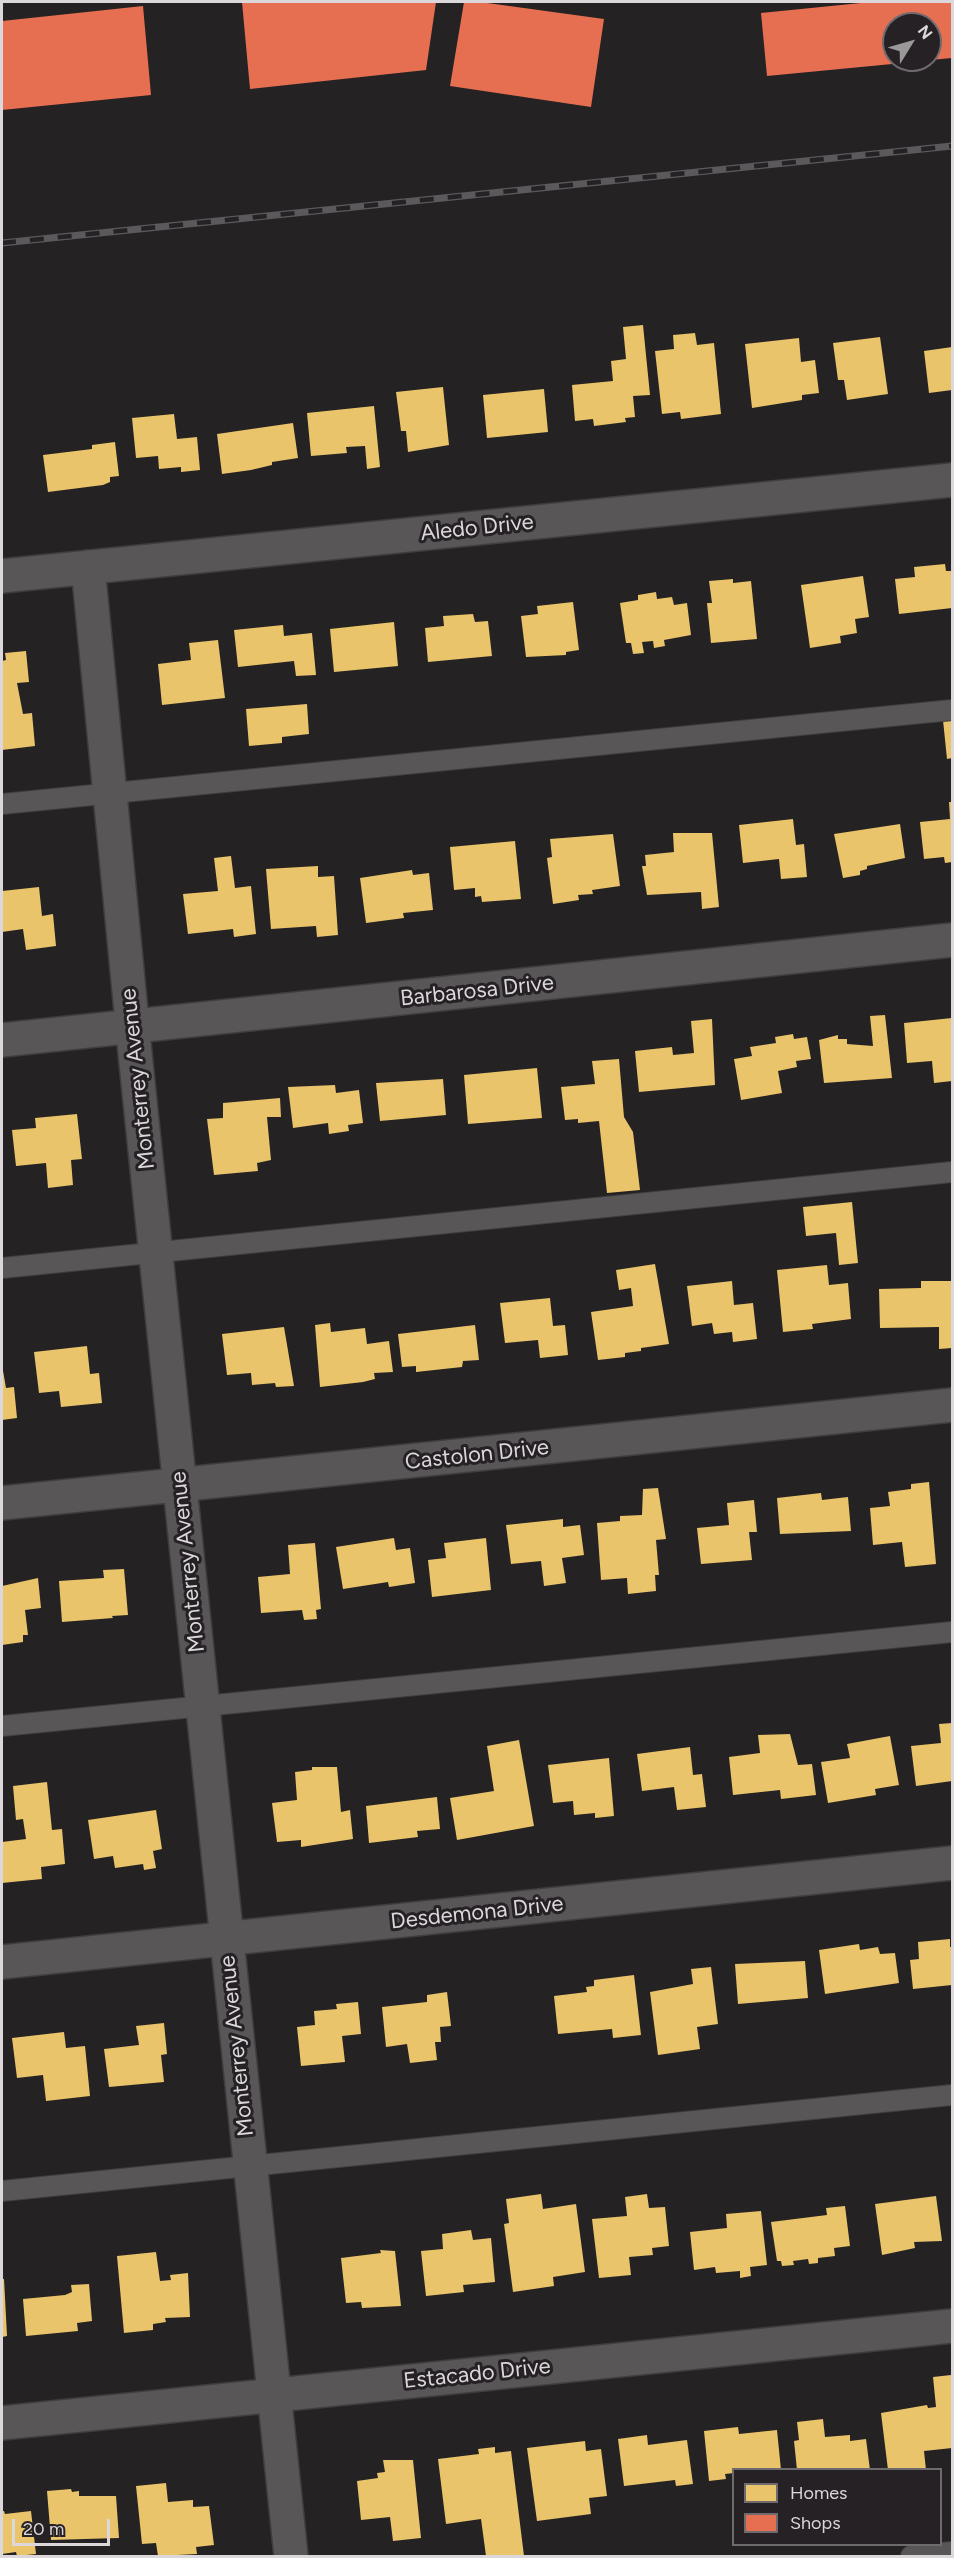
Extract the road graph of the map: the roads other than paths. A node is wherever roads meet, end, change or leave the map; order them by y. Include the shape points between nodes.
1 (952, 480) edge
2 (88, 567) junction
3 (2, 576) edge
4 (952, 710) edge
5 (110, 793) junction
6 (2, 804) edge
7 (952, 940) edge
8 (133, 1027) junction
9 (2, 1040) edge
10 (952, 1172) edge
11 (156, 1252) junction
12 (2, 1268) edge
13 (952, 1406) edge
14 (180, 1485) junction
15 (2, 1503) edge
16 (952, 1632) edge
17 (203, 1706) junction
18 (2, 1726) edge
19 (952, 1863) edge
20 (226, 1940) junction
21 (2, 1962) edge
22 (952, 2095) edge
23 (250, 2166) junction
24 (2, 2191) edge
25 (952, 2326) edge
26 (273, 2395) junction
27 (2, 2422) edge
28 (952, 2552) edge
29 (291, 2556) edge
30 (911, 2556) edge

1 - 2 street, Aledo Drive
2 - 3 street, Aledo Drive
2 - 5 street, Monterrey Avenue
4 - 5 lane
5 - 6 lane
5 - 8 street, Monterrey Avenue
7 - 8 street, Barbarosa Drive
8 - 9 street, Barbarosa Drive
8 - 11 street, Monterrey Avenue
10 - 11 lane
11 - 12 lane
11 - 14 street, Monterrey Avenue
13 - 14 street, Castolon Drive
14 - 15 street, Castolon Drive
14 - 17 street, Monterrey Avenue
16 - 17 lane
17 - 18 lane
17 - 20 street, Monterrey Avenue
19 - 20 street, Desdemona Drive
20 - 21 street, Desdemona Drive
20 - 23 street, Monterrey Avenue
22 - 23 lane
23 - 24 lane
23 - 26 street, Monterrey Avenue
25 - 26 street, Estacado Drive
26 - 27 street, Estacado Drive
26 - 29 street, Monterrey Avenue
28 - 30 lane

